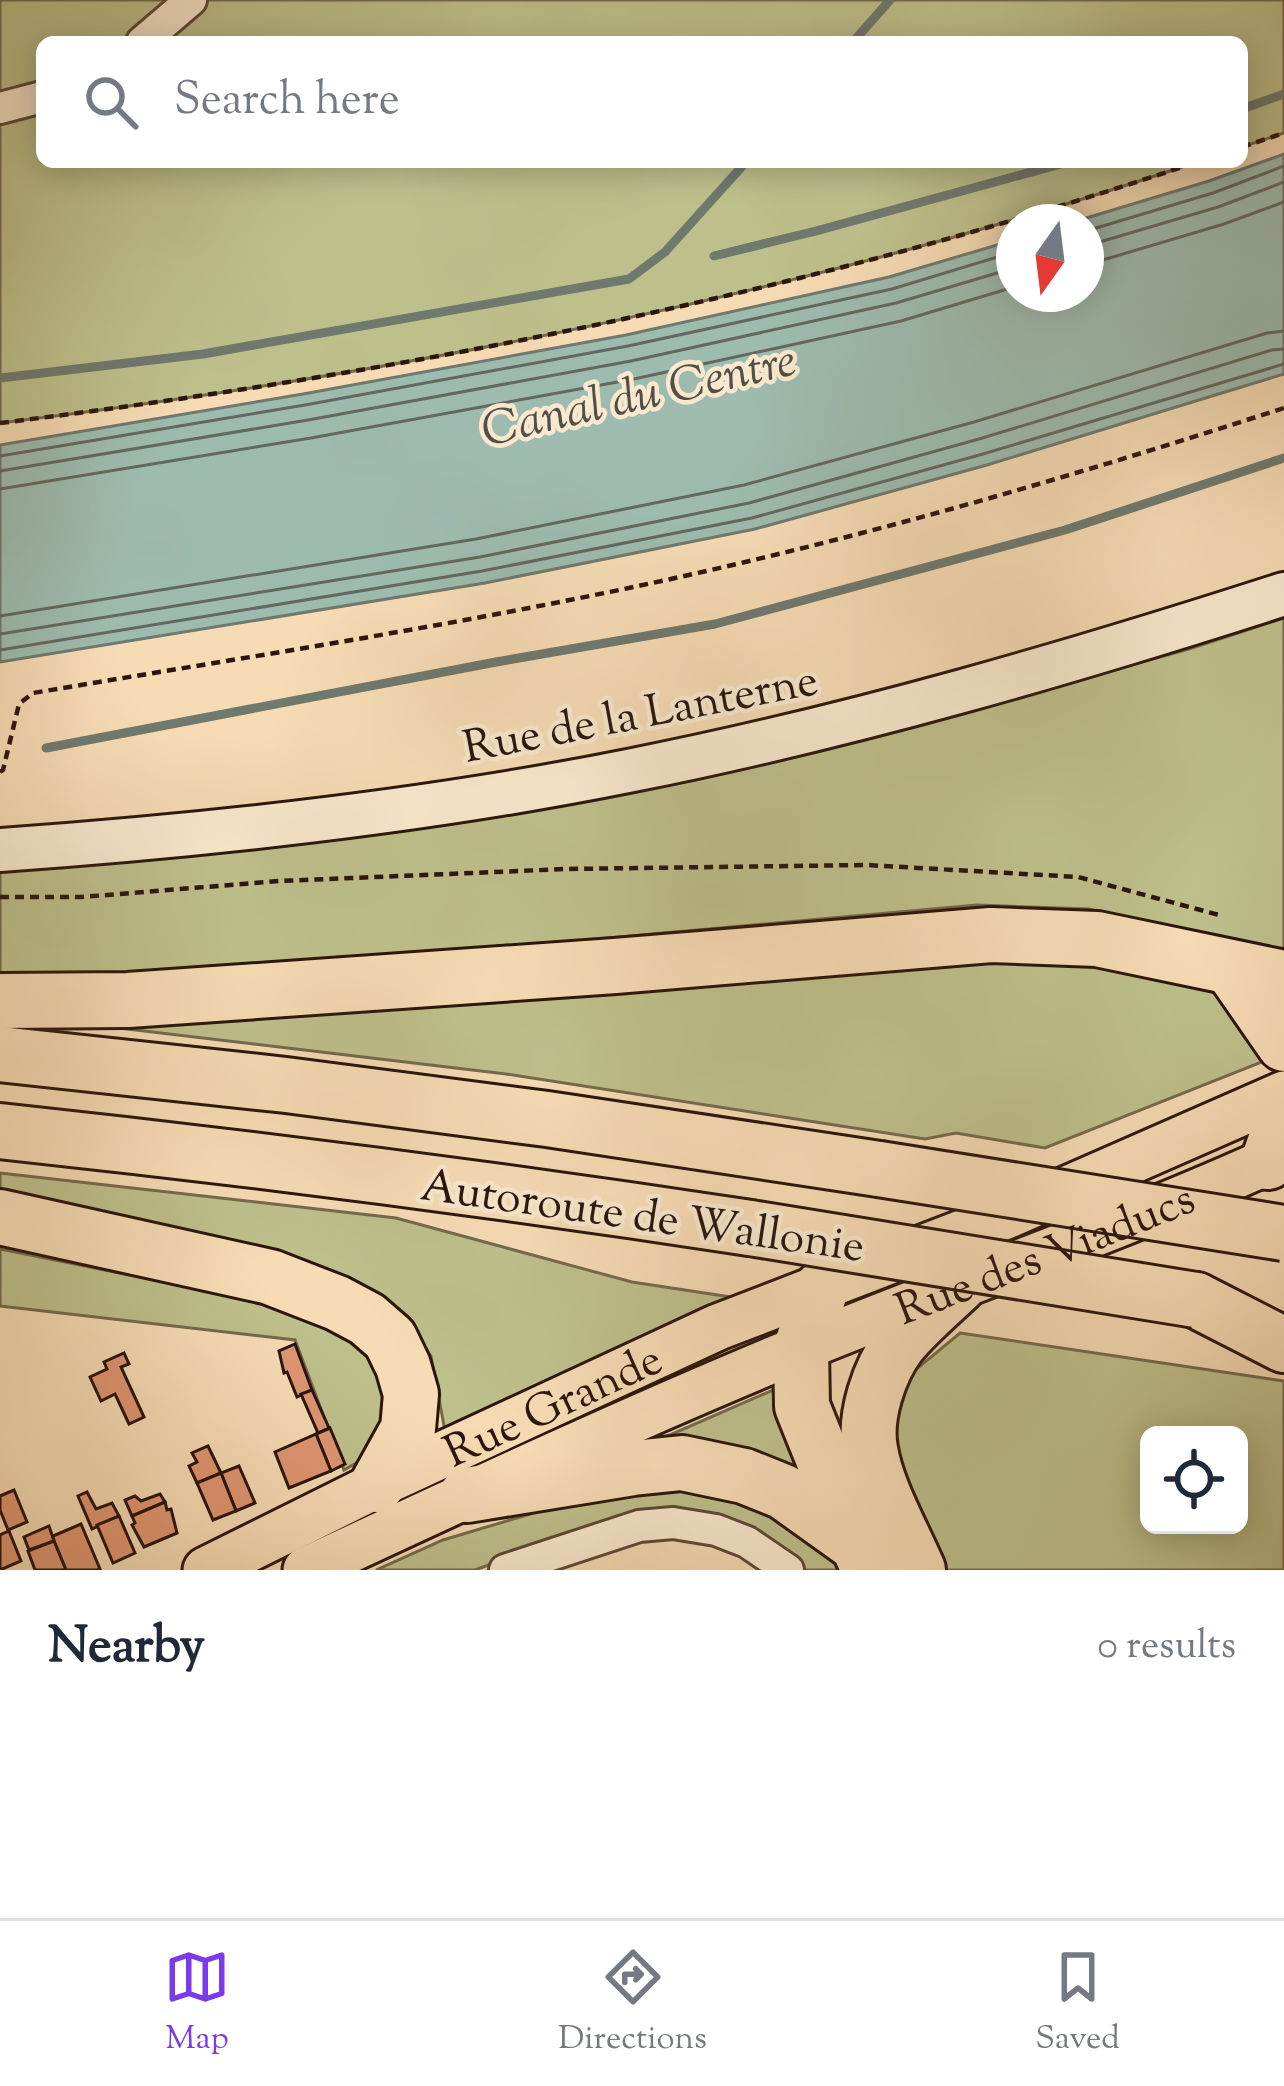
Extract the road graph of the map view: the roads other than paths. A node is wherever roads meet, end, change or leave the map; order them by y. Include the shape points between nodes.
1 (191, 0) edge
2 (149, 36) edge
3 (36, 99) edge
4 (0, 108) edge
5 (1284, 594) edge
6 (0, 850) edge
7 (1258, 974) edge
8 (0, 1001) edge
9 (1284, 1044) edge
10 (0, 1054) edge
11 (1284, 1094) edge
12 (0, 1132) edge
13 (1279, 1144) edge
14 (0, 1216) edge
15 (1284, 1233) edge
16 (959, 1285) junction
17 (821, 1289) junction
18 (1196, 1300) junction
19 (1284, 1312) edge
20 (1284, 1346) edge
21 (801, 1348) junction
22 (377, 1484) junction
23 (467, 1495) junction
24 (289, 1528) junction
25 (864, 1558) edge
26 (206, 1570) edge
27 (308, 1570) edge
28 (505, 1570) edge
29 (788, 1570) edge
30 (918, 1570) edge

1 - 2 street
3 - 4 street
5 - 6 main road, Rue de la Lanterne via 973,690 634,770 237,830
7 - 8 highway via 1097,939 991,935 128,1000
7 - 9 highway
10 - 15 highway, Autoroute de Wallonie, bridge via 547,1119
11 - 17 main road, Rue des Viaducs
12 - 18 highway, Autoroute de Wallonie, bridge via 518,1193
13 - 16 main road, Rue des Viaducs via 1192,1194
14 - 22 highway via 270,1277 367,1319 389,1339 411,1394 408,1429
16 - 21 main road, Rue des Viaducs
16 - 30 highway via 898,1345 871,1411 869,1448
17 - 21 highway
17 - 22 main road, Rue Grande via 718,1327
18 - 19 highway, Autoroute de Wallonie
18 - 20 highway
21 - 23 main road, Rue Grande
21 - 25 highway via 802,1406
22 - 24 main road, Rue Grande
23 - 25 highway via 682,1463 784,1492
23 - 27 main road, Rue Grande
24 - 26 main road, Rue Grande
24 - 27 street, Rue Grande
28 - 29 street via 639,1526 673,1523 747,1542

